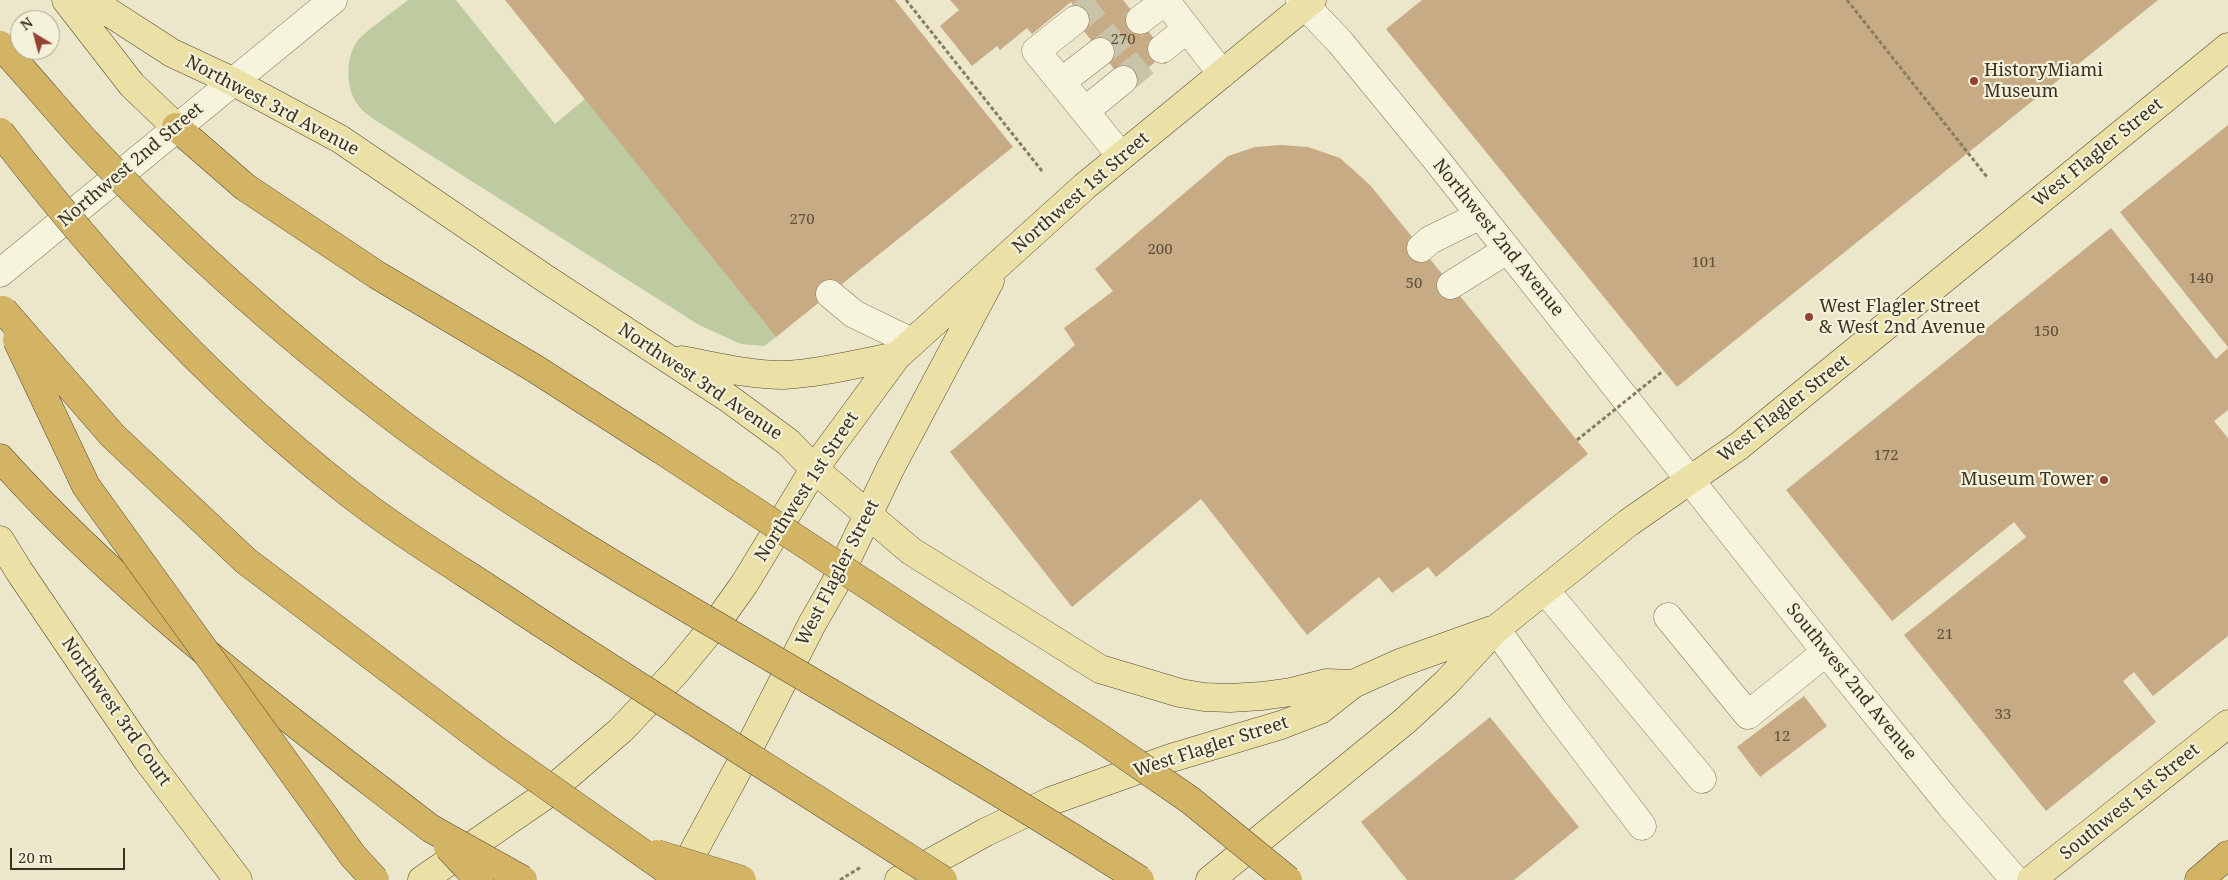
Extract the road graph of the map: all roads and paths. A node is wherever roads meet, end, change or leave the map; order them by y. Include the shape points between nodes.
1 (66, 0) edge
2 (332, 0) edge
3 (906, 0) edge
4 (1165, 0) edge
5 (1847, 0) edge
6 (1306, 2) edge
7 (103, 3) edge
8 (1075, 20) tunnel mouth
9 (1140, 20) tunnel mouth
10 (1187, 29) junction
11 (0, 44) edge
12 (1162, 49) tunnel mouth
13 (2227, 50) edge
14 (1100, 52) tunnel mouth
15 (1222, 74) junction
16 (1123, 80) tunnel mouth
17 (232, 81) junction
18 (1061, 82) junction
19 (1085, 111) junction
20 (176, 127) junction
21 (0, 132) edge
22 (1121, 156) junction
23 (1042, 171) dead end
24 (1987, 177) dead end
25 (1479, 216) junction
26 (1420, 248) dead end
27 (1507, 250) junction
28 (998, 266) junction
29 (0, 273) edge
30 (1450, 285) dead end
31 (830, 294) dead end
32 (1, 308) edge
33 (905, 349) junction
34 (665, 356) junction
35 (1663, 371) dead end
36 (1577, 440) dead end
37 (0, 458) edge
38 (814, 469) junction
39 (1690, 480) junction
40 (868, 515) junction
41 (0, 540) edge
42 (1545, 590) junction
43 (1668, 617) dead end
44 (1496, 629) junction
45 (1826, 652) junction
46 (1353, 684) junction
47 (2228, 724) edge
48 (1702, 779) dead end
49 (1642, 826) dead end
50 (430, 828) junction
51 (637, 848) junction
52 (2228, 855) edge
53 (234, 877) edge
54 (375, 880) edge
55 (422, 880) edge
56 (479, 880) edge
57 (523, 880) edge
58 (679, 880) edge
59 (742, 880) edge
60 (899, 880) edge
61 (943, 880) edge
62 (1140, 880) edge
63 (1210, 880) edge
64 (1288, 880) edge
65 (2015, 880) edge
66 (2031, 880) edge
67 (2199, 880) edge

1 - 20 main road via 132,86
2 - 17 street, Northwest 2nd Street
3 - 23 path
4 - 9 street
4 - 10 street
5 - 24 path
6 - 15 main road, Northwest 1st Street
6 - 25 street, Northwest 2nd Avenue
7 - 17 main road, Northwest 3rd Avenue via 172,53
8 - 18 street via 1036,51
10 - 12 street
10 - 15 street
11 - 62 highway, bridge via 85,140 197,253 287,332 399,422 569,538 1045,820
13 - 39 main road, West Flagler Street via 1758,431
14 - 18 street
15 - 22 main road, Northwest 1st Street
16 - 19 street
17 - 20 street, Northwest 2nd Street
17 - 34 main road, Northwest 3rd Avenue via 340,139
18 - 19 street
19 - 22 street
20 - 29 street, Northwest 2nd Street
20 - 64 highway, bridge via 245,187 377,275 534,368 1097,736 1190,800
21 - 61 highway, bridge via 108,265 172,334 285,441 342,488 400,531 611,669
22 - 28 main road, Northwest 1st Street
25 - 26 street
25 - 27 street, Northwest 2nd Avenue
27 - 30 street
27 - 39 street, Northwest 2nd Avenue
28 - 33 main road, Northwest 1st Street
28 - 40 main road, West Flagler Street
31 - 33 street
32 - 51 highway, bridge via 113,436 246,561 496,750
32 - 54 highway, bridge via 86,486 353,856
33 - 34 main road via 832,369 783,375 735,371
33 - 38 main road, Northwest 1st Street
34 - 38 main road, Northwest 3rd Avenue via 788,442
35 - 36 path, bridge
37 - 50 highway via 69,531 169,623
38 - 40 main road, Northwest 3rd Avenue
38 - 55 main road, Northwest 1st Street via 718,621 637,714 543,797
39 - 42 main road, West Flagler Street via 1628,523
39 - 45 street, Southwest 2nd Avenue
40 - 46 main road, Northwest 3rd Avenue via 910,551 1100,669 1204,697 1246,697 1326,684
40 - 58 main road, West Flagler Street via 839,577
41 - 53 main road, Northwest 3rd Court via 148,761
42 - 44 main road, West Flagler Street
42 - 48 street
43 - 45 street via 1748,715
44 - 46 main road, West Flagler Street via 1400,663
44 - 49 street
44 - 63 main road, West Flagler Street via 1406,720
45 - 65 street, Southwest 2nd Avenue
46 - 60 main road, West Flagler Street via 1320,710 1051,801
47 - 66 main road, Southwest 1st Street
50 - 56 highway, bridge
50 - 57 highway, bridge
51 - 58 highway, bridge
51 - 59 highway, bridge
52 - 67 highway

